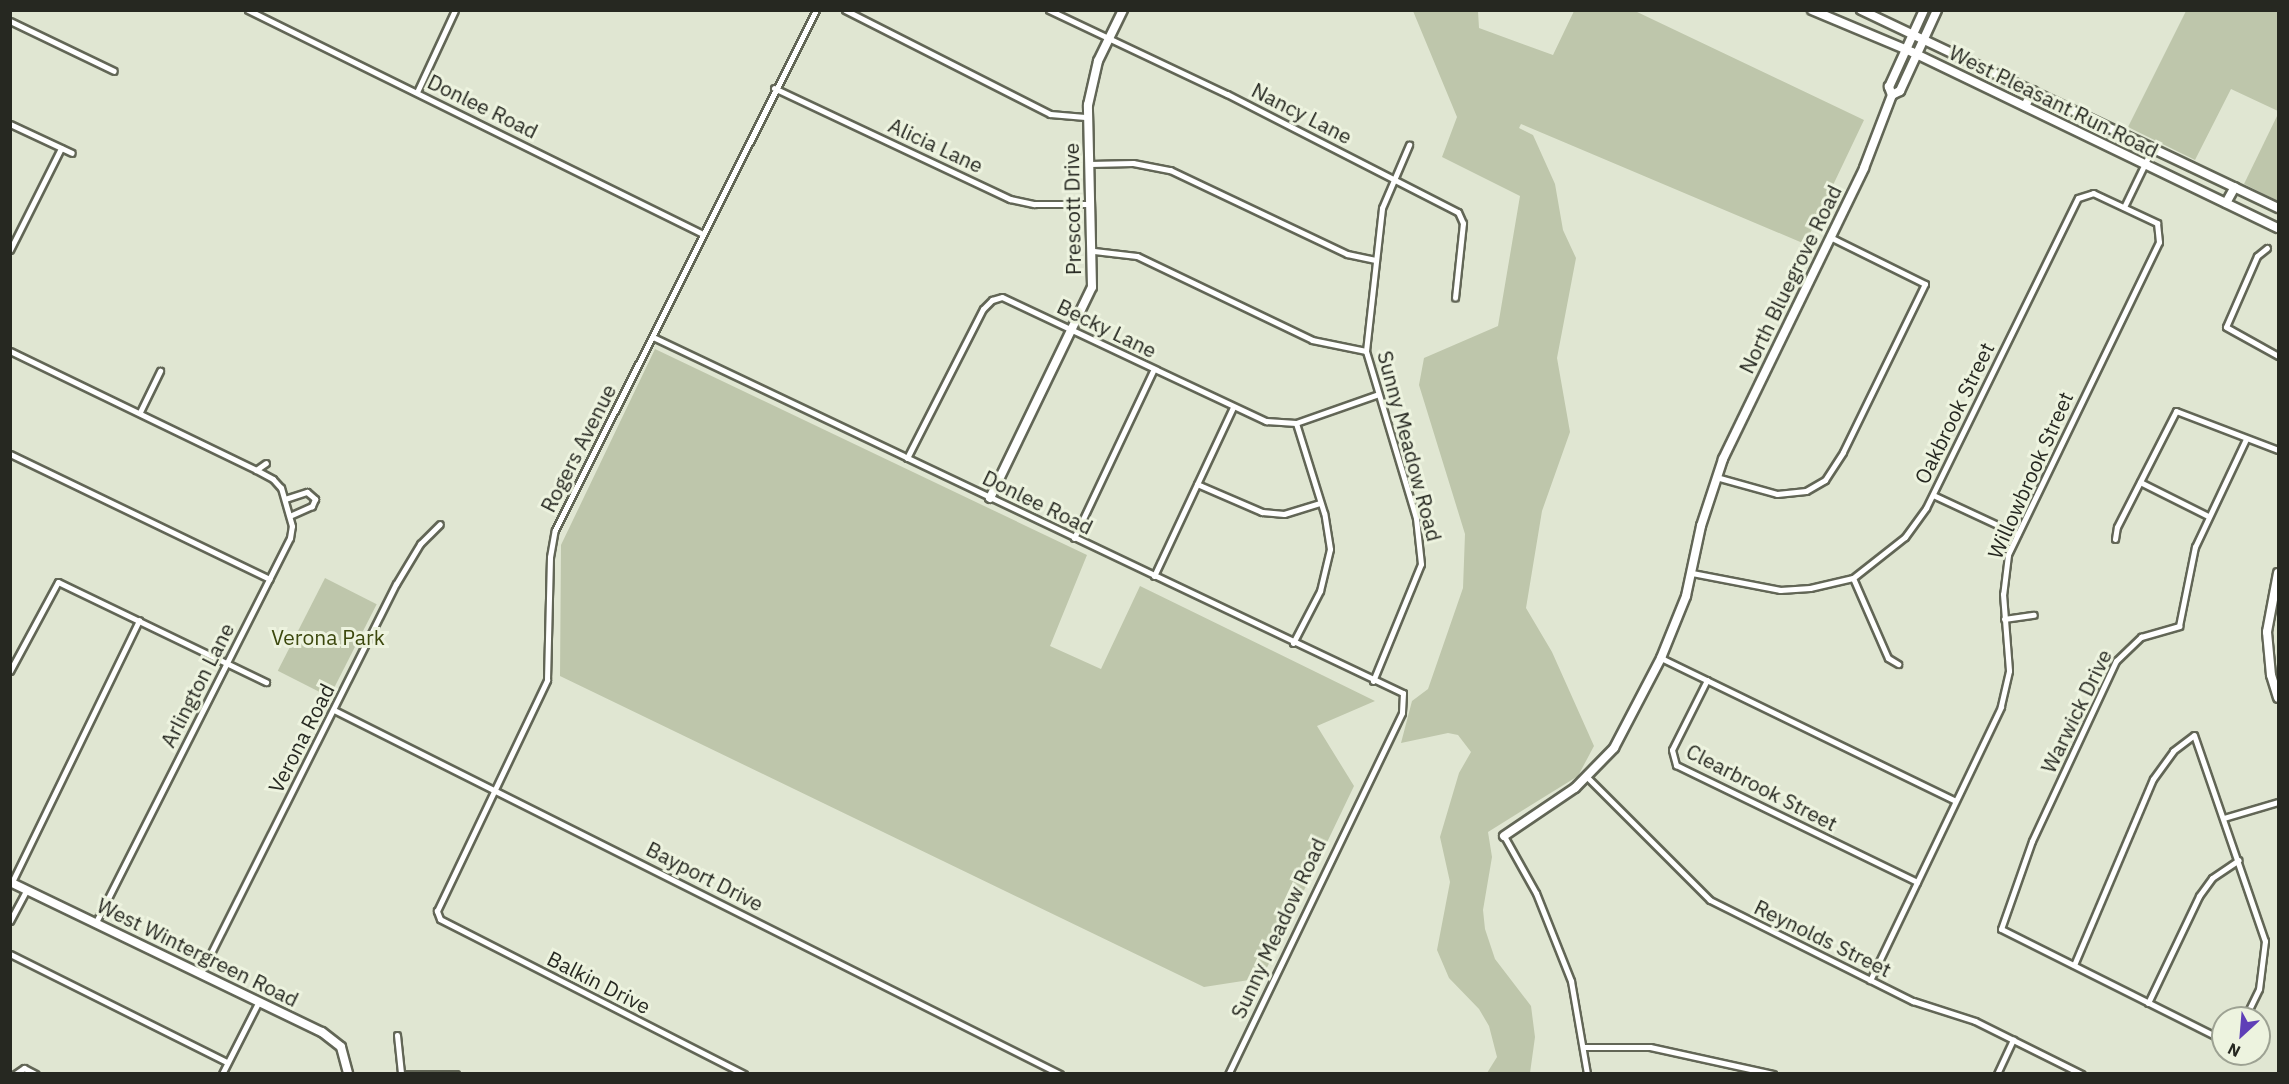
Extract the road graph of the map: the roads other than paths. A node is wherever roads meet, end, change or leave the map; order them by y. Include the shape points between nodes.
1 (248, 10) edge
2 (455, 10) edge
3 (816, 10) edge
4 (844, 10) edge
5 (1048, 10) edge
6 (1123, 10) edge
7 (1812, 10) edge
8 (1862, 10) edge
9 (1924, 10) edge
10 (1936, 10) edge
11 (10, 21) edge
12 (1913, 34) junction
13 (1109, 38) junction
14 (1923, 39) junction
15 (1906, 49) junction
16 (1917, 54) junction
17 (114, 71) dead end
18 (774, 88) junction
19 (2033, 91) junction
20 (417, 92) junction
21 (1892, 95) junction
22 (2025, 106) junction
23 (1088, 117) junction
24 (10, 124) edge
25 (1409, 145) dead end
26 (61, 148) junction
27 (2152, 148) junction
28 (72, 153) dead end
29 (1090, 164) junction
30 (2144, 165) junction
31 (1394, 178) junction
32 (2235, 187) junction
33 (2226, 203) junction
34 (1091, 204) junction
35 (2124, 207) junction
36 (2278, 208) edge
37 (2278, 228) edge
38 (703, 234) junction
39 (1830, 237) junction
40 (2267, 248) dead end
41 (10, 250) edge
42 (1094, 251) junction
43 (1375, 260) junction
44 (1455, 298) dead end
45 (1070, 329) junction
46 (653, 337) junction
47 (10, 351) edge
48 (1366, 351) junction
49 (2278, 356) edge
50 (1154, 369) junction
51 (160, 371) dead end
52 (1376, 395) junction
53 (1233, 407) junction
54 (140, 412) junction
55 (1296, 423) junction
56 (2246, 439) junction
57 (2278, 450) edge
58 (10, 454) edge
59 (907, 458) junction
60 (266, 463) dead end
61 (256, 470) junction
62 (1716, 477) junction
63 (2140, 482) junction
64 (1197, 484) junction
65 (1934, 495) junction
66 (990, 498) junction
67 (285, 499) junction
68 (1319, 503) junction
69 (290, 516) junction
70 (2208, 516) junction
71 (440, 524) dead end
72 (2018, 534) junction
73 (1074, 538) junction
74 (2115, 539) dead end
75 (1692, 573) junction
76 (2278, 573) edge
77 (1154, 576) junction
78 (1853, 578) junction
79 (270, 579) junction
80 (2034, 615) dead end
81 (2004, 619) junction
82 (139, 620) junction
83 (1293, 643) junction
84 (1661, 657) junction
85 (226, 663) junction
86 (1898, 664) dead end
87 (10, 671) edge
88 (1707, 680) junction
89 (1373, 681) junction
90 (266, 682) dead end
91 (2278, 698) edge
92 (1405, 699) joint
93 (334, 710) junction
94 (1586, 776) junction
95 (495, 789) junction
96 (1956, 801) junction
97 (2278, 801) edge
98 (2224, 818) junction
99 (1504, 836) joint
100 (2239, 860) junction
101 (11, 882) edge
102 (1917, 882) junction
103 (27, 889) junction
104 (440, 919) joint
105 (10, 921) edge
106 (96, 922) junction
107 (10, 954) edge
108 (2074, 965) junction
109 (201, 973) junction
110 (1870, 980) junction
111 (259, 1001) junction
112 (2148, 1003) junction
113 (2251, 1006) edge
114 (2211, 1034) edge
115 (397, 1035) dead end
116 (2013, 1040) junction
117 (1584, 1047) junction
118 (227, 1062) junction
119 (15, 1074) edge
120 (36, 1074) edge
121 (222, 1074) edge
122 (348, 1074) edge
123 (401, 1074) edge
124 (406, 1074) edge
125 (456, 1074) edge
126 (744, 1074) edge
127 (1060, 1074) edge
128 (1228, 1074) edge
129 (1587, 1074) edge
130 (1773, 1074) edge
131 (1996, 1074) edge
132 (2082, 1074) edge

1 - 20 street, Donlee Road
2 - 20 street
3 - 18 street, Rogers Avenue
4 - 23 street via 1050,114
5 - 13 street, Nancy Lane
6 - 13 street, Prescott Drive
7 - 15 street, West Pleasant Run Road
8 - 12 street, West Pleasant Run Road
9 - 12 street, North Bluegrove Road
10 - 14 street, North Bluegrove Road
11 - 17 street
12 - 14 street, West Pleasant Run Road
12 - 15 street, North Bluegrove Road
13 - 23 street, Prescott Drive via 1095,72
13 - 31 street, Nancy Lane
14 - 16 street, North Bluegrove Road
14 - 19 street, West Pleasant Run Road
15 - 16 street, West Pleasant Run Road
15 - 21 street, North Bluegrove Road via 1889,87
16 - 21 street, North Bluegrove Road via 1900,91
16 - 22 street, West Pleasant Run Road
18 - 34 street, Alicia Lane via 1010,199 1034,204
18 - 38 street, Rogers Avenue
19 - 22 street
19 - 27 street, West Pleasant Run Road
20 - 38 street, Donlee Road
21 - 39 street, North Bluegrove Road via 1864,168
22 - 30 street, West Pleasant Run Road
23 - 29 street, Prescott Drive
24 - 26 street
25 - 31 street, Sunny Meadow Road
26 - 28 street
26 - 41 street
27 - 30 street
27 - 32 street, West Pleasant Run Road
29 - 34 street, Prescott Drive
29 - 43 street via 1133,163 1170,170 1347,254
30 - 33 street, West Pleasant Run Road
30 - 35 street
31 - 43 street, Sunny Meadow Road via 1382,208
31 - 44 street, Nancy Lane via 1461,215
32 - 33 street
32 - 36 street, West Pleasant Run Road
33 - 37 street, West Pleasant Run Road
34 - 42 street, Prescott Drive
35 - 65 street, Oakbrook Street via 2088,192 2074,203
35 - 72 street, Willowbrook Street via 2157,223 2161,231 2158,242
38 - 46 street, Rogers Avenue
39 - 62 street, North Bluegrove Road
39 - 62 street via 1925,284 1839,460 1825,480 1806,491 1777,494
40 - 49 street via 2257,256 2226,322 2228,331
42 - 45 street, Prescott Drive via 1092,287
42 - 48 street via 1137,256 1312,340
43 - 48 street, Sunny Meadow Road
45 - 50 street, Becky Lane
45 - 59 street, Becky Lane via 1002,297 987,303
45 - 66 street, Prescott Drive
46 - 59 street, Donlee Road
46 - 95 street, Rogers Avenue via 555,530 550,557 547,680
47 - 54 street, Arlington Lane
48 - 52 street, Sunny Meadow Road
50 - 53 street, Becky Lane
50 - 73 street
51 - 54 street
52 - 55 street, Becky Lane
52 - 89 street, Sunny Meadow Road via 1422,548 1417,581
53 - 55 street, Becky Lane via 1266,421
53 - 64 street
54 - 61 street, Arlington Lane
55 - 68 street
56 - 57 street
56 - 63 street via 2176,411
56 - 70 street, Warwick Drive
58 - 79 street
59 - 66 street, Donlee Road
60 - 61 street
61 - 67 street, Arlington Lane via 278,483
62 - 75 street, North Bluegrove Road
63 - 70 street
63 - 74 street
64 - 68 street via 1262,512 1284,514
64 - 77 street
65 - 72 street
65 - 78 street, Oakbrook Street via 1905,537
66 - 73 street, Donlee Road
67 - 69 street, Arlington Lane
67 - 69 street via 307,492 315,499 312,506
68 - 83 street via 1329,536 1329,563 1320,591
69 - 79 street, Arlington Lane via 290,538
70 - 108 street, Warwick Drive via 2190,564 2179,626 2141,637 2116,661 2036,832 2001,929
71 - 93 street, Verona Road via 420,544 396,584
72 - 81 street, Willowbrook Street via 2004,570
73 - 77 street, Donlee Road
75 - 78 street, Oakbrook Street via 1780,590
75 - 84 street, North Bluegrove Road
76 - 91 street via 2267,632 2271,675
77 - 83 street, Donlee Road
78 - 86 street via 1888,658
79 - 85 street, Arlington Lane
80 - 81 street
81 - 96 street, Willowbrook Street via 2009,662 2006,690
82 - 85 street
82 - 87 street via 58,582
82 - 101 street
83 - 89 street, Donlee Road
84 - 88 street
84 - 94 street, North Bluegrove Road via 1614,748
85 - 90 street
85 - 106 street, Arlington Lane
88 - 96 street
88 - 102 street, Clearbrook Street via 1672,750 1676,765
89 - 92 street, Donlee Road via 1403,693
92 - 128 street, Sunny Meadow Road via 1402,713
93 - 95 street, Bayport Drive
93 - 109 street, Verona Road
94 - 99 street
94 - 110 street, Reynolds Street via 1710,900
95 - 104 street, Rogers Avenue via 439,903
95 - 127 street, Bayport Drive
96 - 102 street, Willowbrook Street
97 - 98 street
98 - 100 street
98 - 108 street via 2194,735 2173,751 2153,779
99 - 117 street via 1536,893 1571,981
100 - 112 street via 2212,878 2199,896
100 - 113 street via 2265,941 2259,989
101 - 103 street, West Wintergreen Road
102 - 110 street, Willowbrook Street
103 - 105 street
103 - 106 street, West Wintergreen Road
104 - 126 street, Balkin Drive
106 - 109 street, West Wintergreen Road
107 - 118 street
108 - 112 street
109 - 111 street, West Wintergreen Road
110 - 116 street, Reynolds Street
111 - 118 street
111 - 122 street, West Wintergreen Road via 334,1039 341,1047
112 - 114 street
115 - 123 street
116 - 131 street
116 - 132 street, Reynolds Street
117 - 129 street
117 - 130 street via 1650,1047
118 - 121 street
119 - 120 street via 24,1068
124 - 125 street

